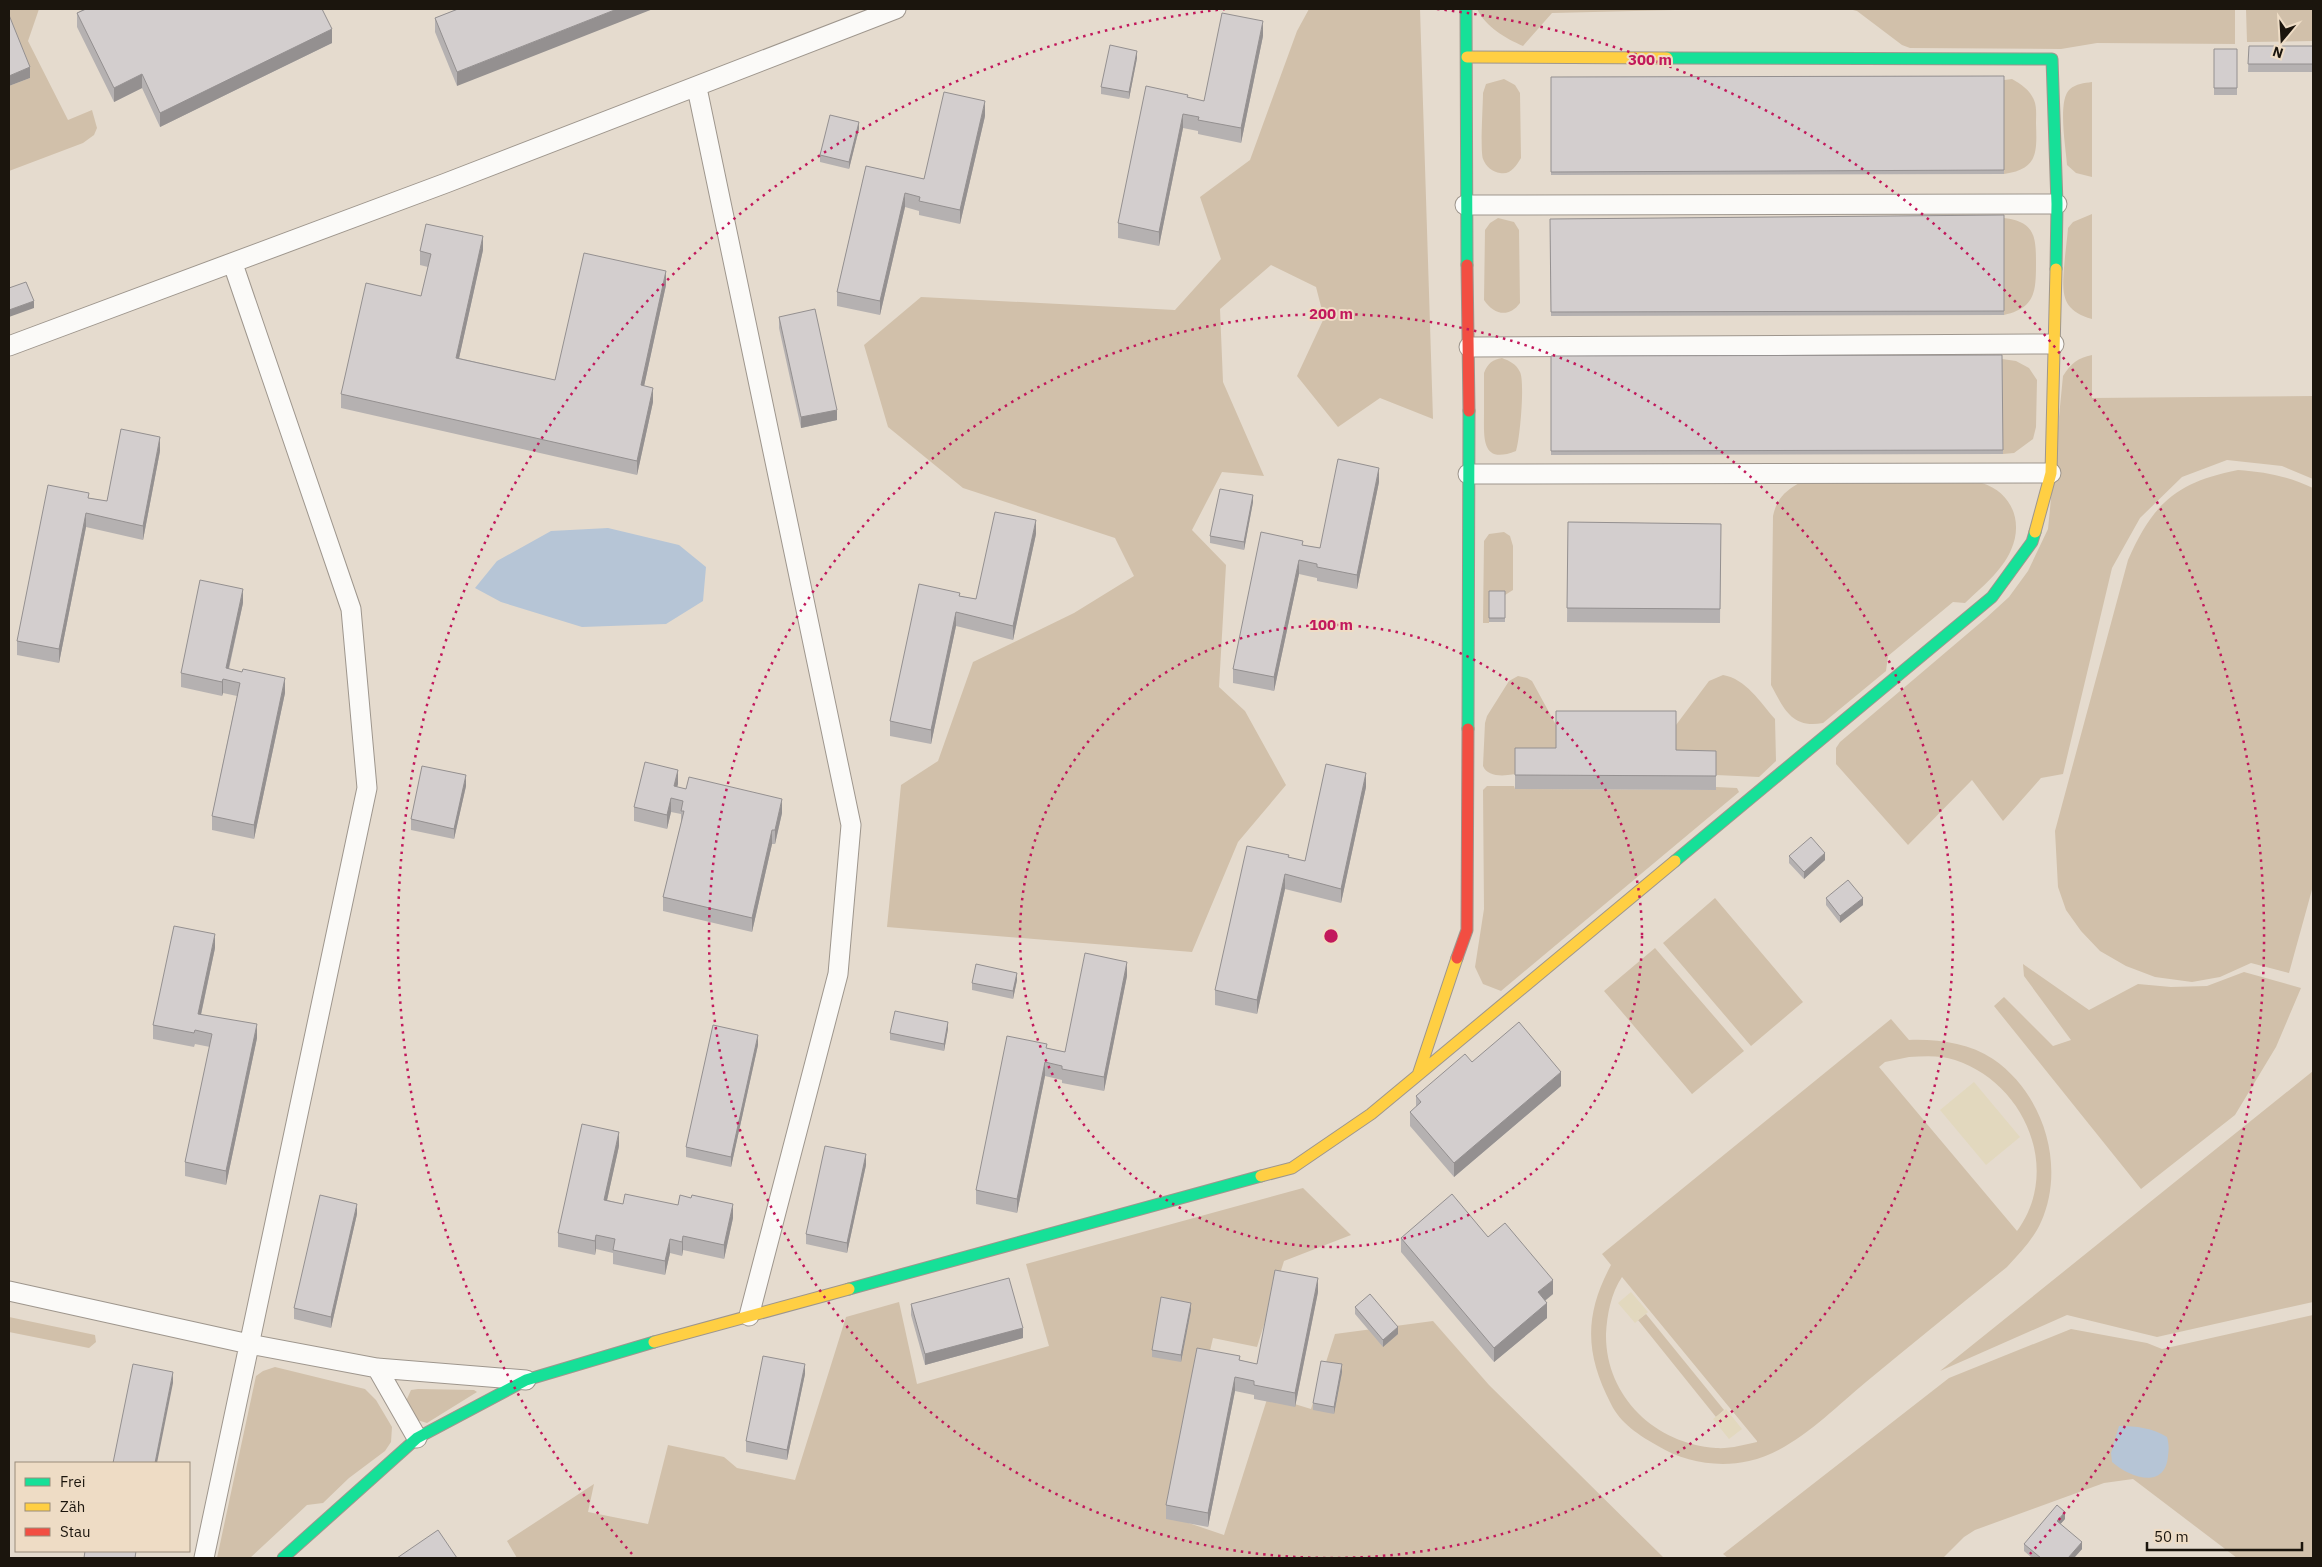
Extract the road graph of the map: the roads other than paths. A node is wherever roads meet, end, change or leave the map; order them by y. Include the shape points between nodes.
1 (896, 9) edge
2 (1466, 9) edge
3 (1467, 57) junction
4 (696, 88) junction
5 (2057, 204) junction
6 (1465, 205) junction
7 (233, 264) junction
8 (2054, 344) junction
9 (9, 346) edge
10 (1469, 347) junction
11 (2052, 473) junction
12 (1468, 474) junction
13 (1418, 1075) junction
14 (9, 1291) edge
15 (749, 1316) junction
16 (249, 1344) junction
17 (377, 1368) junction
18 (526, 1380) junction
19 (416, 1438) junction
20 (204, 1558) edge
21 (283, 1558) edge

1 - 4 street
2 - 3 street
3 - 5 street via 2052,59
3 - 6 street
4 - 7 street
4 - 15 street via 850,825 838,974
5 - 6 street
5 - 8 street
6 - 10 street
7 - 9 street
7 - 16 street via 351,609 367,788
8 - 10 street
8 - 11 street
10 - 12 street
11 - 12 street
11 - 13 street via 2032,542 1992,597
12 - 13 street via 1467,930
13 - 15 street via 1371,1114 1292,1168
14 - 16 street
15 - 18 street
16 - 17 street
16 - 20 street
17 - 18 street
17 - 19 street
18 - 19 street
19 - 21 street

